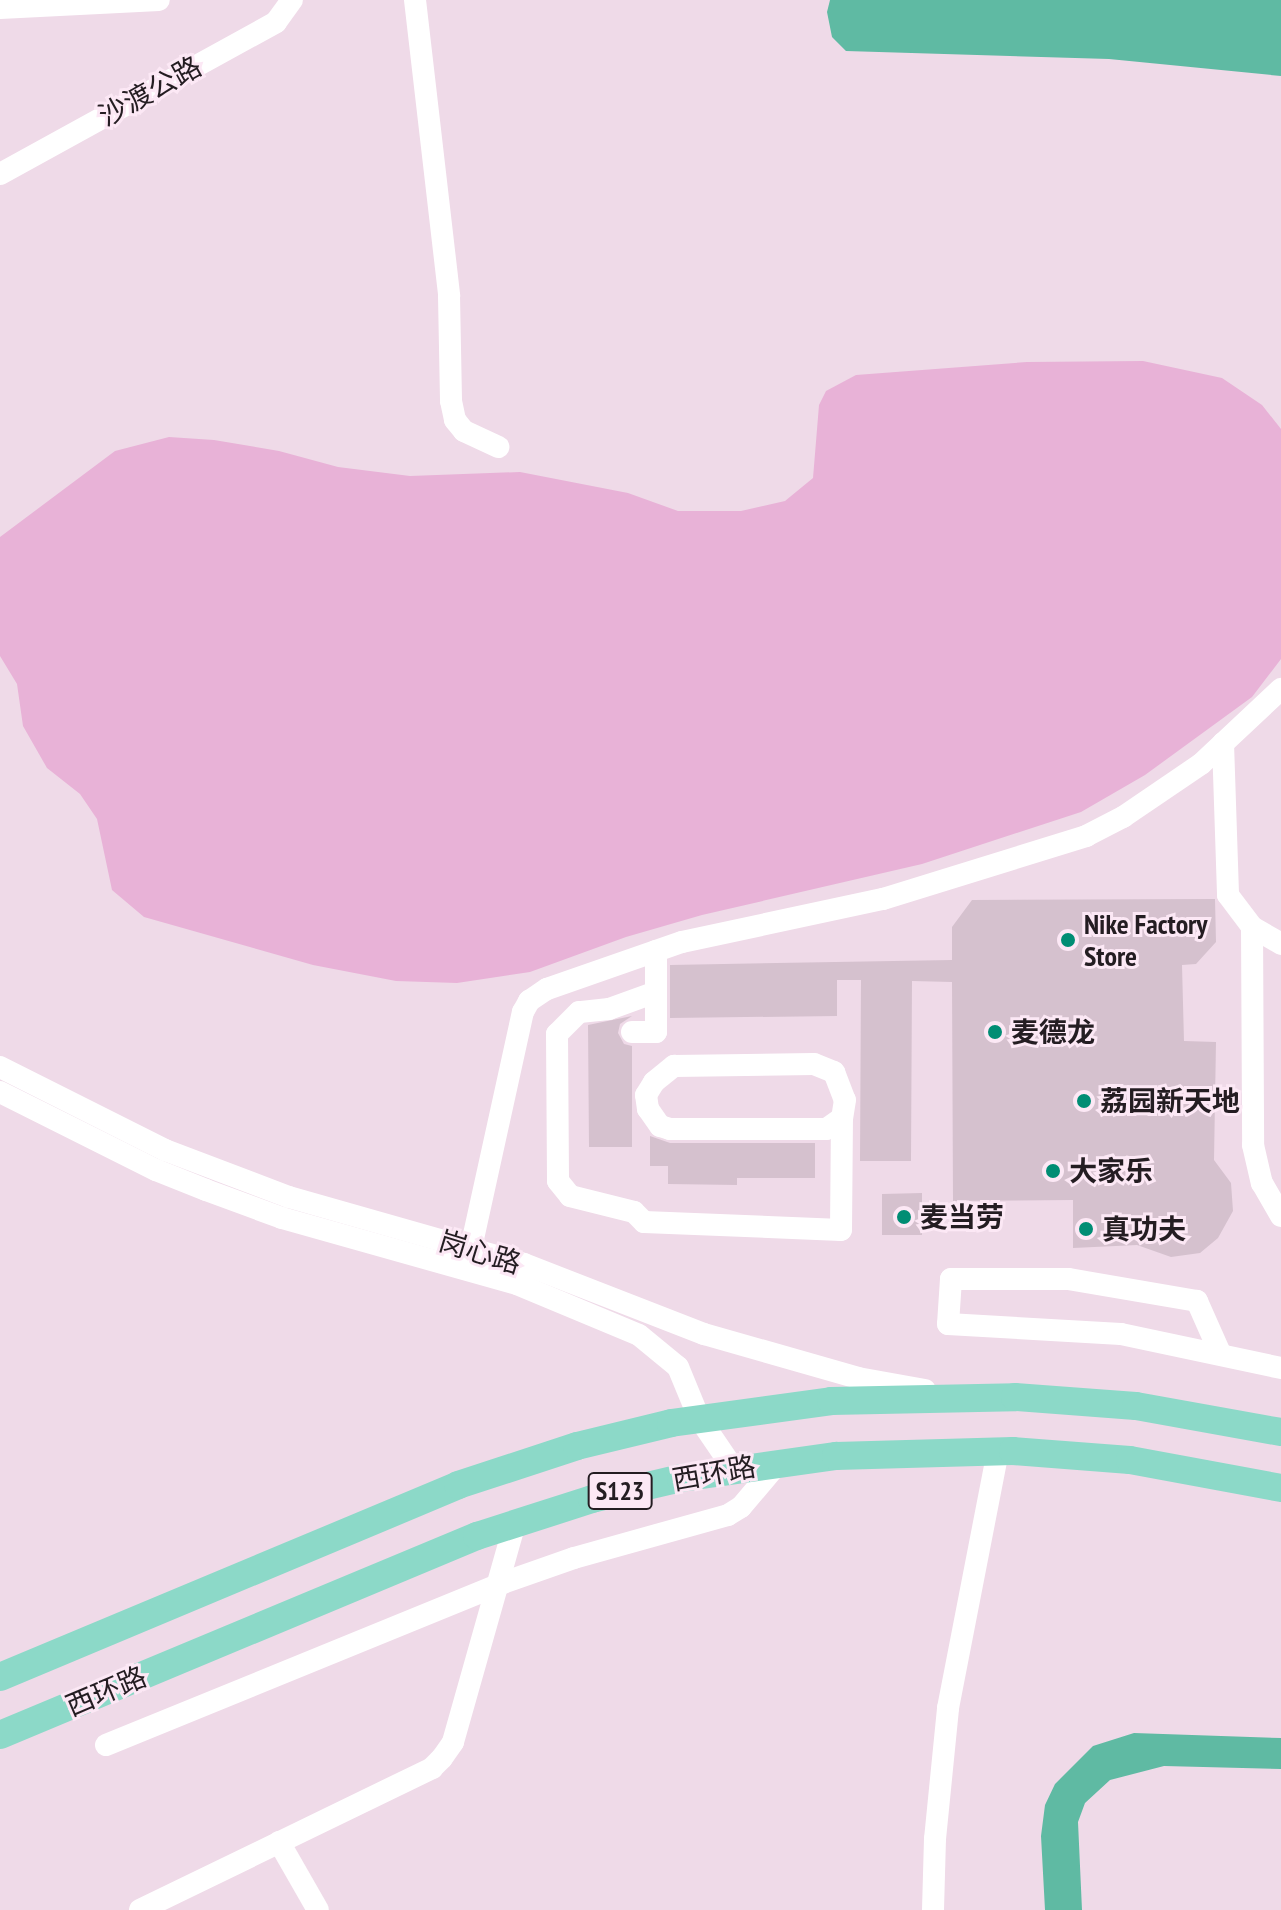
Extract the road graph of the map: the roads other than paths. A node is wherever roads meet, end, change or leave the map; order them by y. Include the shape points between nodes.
1 (159, 0) edge
2 (292, 0) edge
3 (415, 0) edge
4 (0, 8) edge
5 (0, 174) edge
6 (498, 447) dead end
7 (1281, 689) edge
8 (1223, 743) junction
9 (1252, 927) junction
10 (1281, 944) edge
11 (656, 951) junction
12 (656, 992) junction
13 (632, 1032) dead end
14 (0, 1067) edge
15 (0, 1092) edge
16 (842, 1118) junction
17 (1281, 1216) edge
18 (471, 1248) junction
19 (1220, 1353) junction
20 (1281, 1368) edge
21 (974, 1396) junction
22 (699, 1418) junction
23 (1281, 1432) edge
24 (998, 1451) junction
25 (779, 1462) junction
26 (733, 1468) junction
27 (1281, 1488) edge
28 (515, 1523) junction
29 (500, 1584) junction
30 (0, 1677) edge
31 (0, 1735) edge
32 (106, 1745) dead end
33 (279, 1842) junction
34 (140, 1910) edge
35 (318, 1910) edge
36 (933, 1910) edge

1 - 4 street
2 - 5 street, 沙渡公路 via 276,22
3 - 6 street via 449,296 451,401 464,431
7 - 8 street
8 - 9 street via 1228,895
8 - 11 street via 1123,817 1074,840 883,899 738,927
9 - 10 street
9 - 17 street via 1253,1145 1262,1183
11 - 12 street
11 - 18 street via 547,989 529,1001
12 - 13 street via 656,1032
12 - 16 street via 609,1009 579,1012 557,1034 558,1181 570,1196 634,1212 644,1222 841,1230
14 - 18 street, 岗心路 via 213,1170
15 - 22 street, 岗心路 via 206,1190 282,1218 517,1284 639,1335 678,1367
16 - 16 street via 842,1084 834,1072 814,1064 674,1066 663,1071 646,1095 654,1119 670,1129 826,1129
18 - 21 street, 岗心路 via 704,1334 858,1378
19 - 19 street via 1121,1334 948,1324 951,1279 1068,1279 1197,1301
19 - 20 street
21 - 22 main road, 西环路 / S123 via 831,1401
21 - 23 main road, 西环路 / S123 via 1136,1406
22 - 26 street, 岗心路
22 - 30 main road, 西环路 / S123 via 577,1446 458,1485
24 - 25 main road, 西环路 / S123
24 - 27 main road, 西环路 / S123 via 1145,1462
24 - 36 street via 948,1708
25 - 26 main road, 西环路 / S123
25 - 29 street via 728,1515
26 - 28 main road, 西环路 / S123 via 631,1489
28 - 29 street
28 - 31 main road, 西环路 / S123
29 - 32 street
29 - 33 street via 453,1742 442,1758 432,1768
33 - 34 street
33 - 35 street

